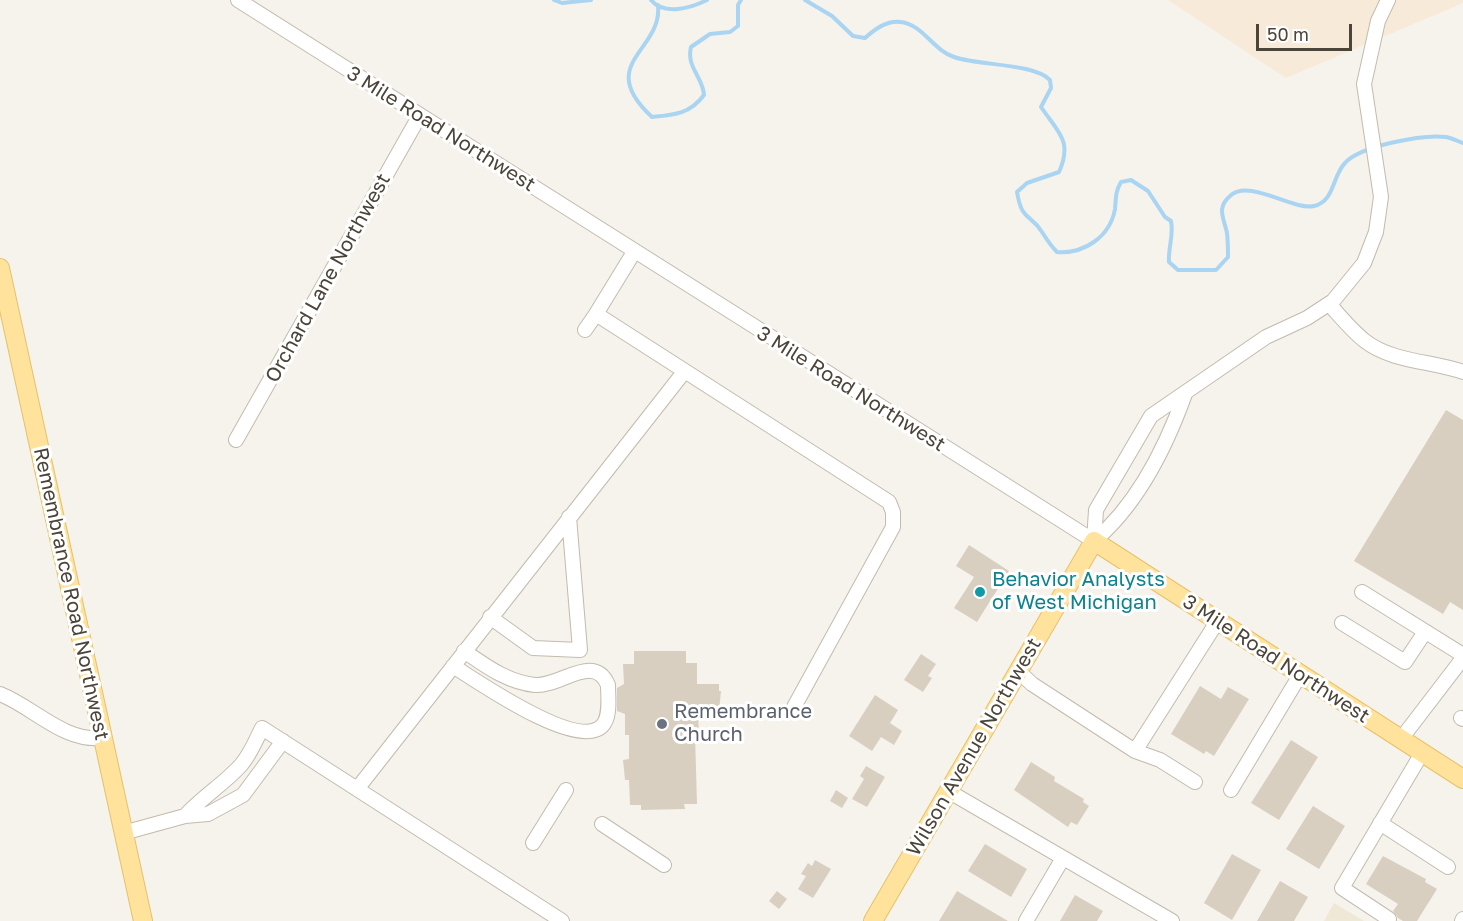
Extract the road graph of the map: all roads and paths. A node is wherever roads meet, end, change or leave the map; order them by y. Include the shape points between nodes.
1 (238, 0) edge
2 (1388, 0) edge
3 (420, 115) junction
4 (634, 252) junction
5 (0, 268) edge
6 (1329, 304) junction
7 (596, 314) junction
8 (585, 330) dead end
9 (684, 372) junction
10 (1463, 372) edge
11 (1185, 394) junction
12 (236, 440) dead end
13 (569, 517) junction
14 (1094, 541) junction
15 (1362, 592) dead end
16 (490, 617) junction
17 (1217, 622) junction
18 (1342, 623) dead end
19 (1425, 632) junction
20 (580, 650) junction
21 (464, 651) junction
22 (1463, 656) edge
23 (453, 666) junction
24 (583, 671) junction
25 (1018, 671) junction
26 (1300, 675) junction
27 (3, 695) edge
28 (794, 707) dead end
29 (103, 738) junction
30 (1401, 739) junction
31 (283, 741) junction
32 (1135, 751) junction
33 (1422, 753) junction
34 (1463, 779) edge
35 (1194, 782) dead end
36 (357, 789) junction
37 (1231, 789) dead end
38 (566, 790) dead end
39 (948, 791) junction
40 (185, 816) junction
41 (1380, 823) junction
42 (602, 824) dead end
43 (123, 834) junction
44 (533, 843) dead end
45 (1063, 858) junction
46 (664, 865) dead end
47 (1448, 867) dead end
48 (1389, 919) dead end
49 (143, 921) edge
50 (562, 921) edge
51 (873, 921) edge
52 (1026, 921) edge
53 (1172, 921) edge

1 - 3 street, 3 Mile Road Northwest
2 - 6 street via 1378,21 1364,84 1381,197 1376,232 1364,263
3 - 4 street, 3 Mile Road Northwest
3 - 12 street, Orchard Lane Northwest
4 - 7 street
4 - 14 street, 3 Mile Road Northwest
5 - 29 main road, Remembrance Road Northwest
6 - 10 street via 1365,342 1404,359
6 - 11 street via 1266,337
7 - 8 street
7 - 9 street
9 - 13 street
9 - 28 street via 889,502 893,512 893,526
11 - 14 street via 1169,438 1116,523
11 - 14 street via 1151,416 1140,433 1096,510
13 - 16 street
13 - 20 street
14 - 17 main road, 3 Mile Road Northwest
14 - 25 main road, Wilson Avenue Northwest
15 - 19 street
16 - 20 street via 533,648
16 - 21 street
17 - 26 main road, 3 Mile Road Northwest
17 - 32 street
18 - 19 street via 1406,662
19 - 22 street
20 - 24 street
21 - 23 street
21 - 24 street via 503,677 536,685
22 - 30 street
23 - 24 street via 526,711 585,731 600,728 605,722 608,685 599,672
23 - 36 street
25 - 32 street
25 - 39 main road, Wilson Avenue Northwest
26 - 30 main road, 3 Mile Road Northwest
26 - 37 street
27 - 29 street via 58,728 87,740
29 - 43 main road, Remembrance Road Northwest
30 - 33 main road, 3 Mile Road Northwest
31 - 36 street
31 - 40 street via 243,795 208,814
31 - 40 street via 262,728 243,763
32 - 35 street via 1160,760
33 - 34 main road, 3 Mile Road Northwest
33 - 41 street
36 - 50 street
38 - 44 street
39 - 45 street
39 - 51 main road, Wilson Avenue Northwest
40 - 43 street
41 - 47 street
41 - 48 street via 1342,888
42 - 46 street
43 - 49 main road, Remembrance Road Northwest
45 - 52 street
45 - 53 street

